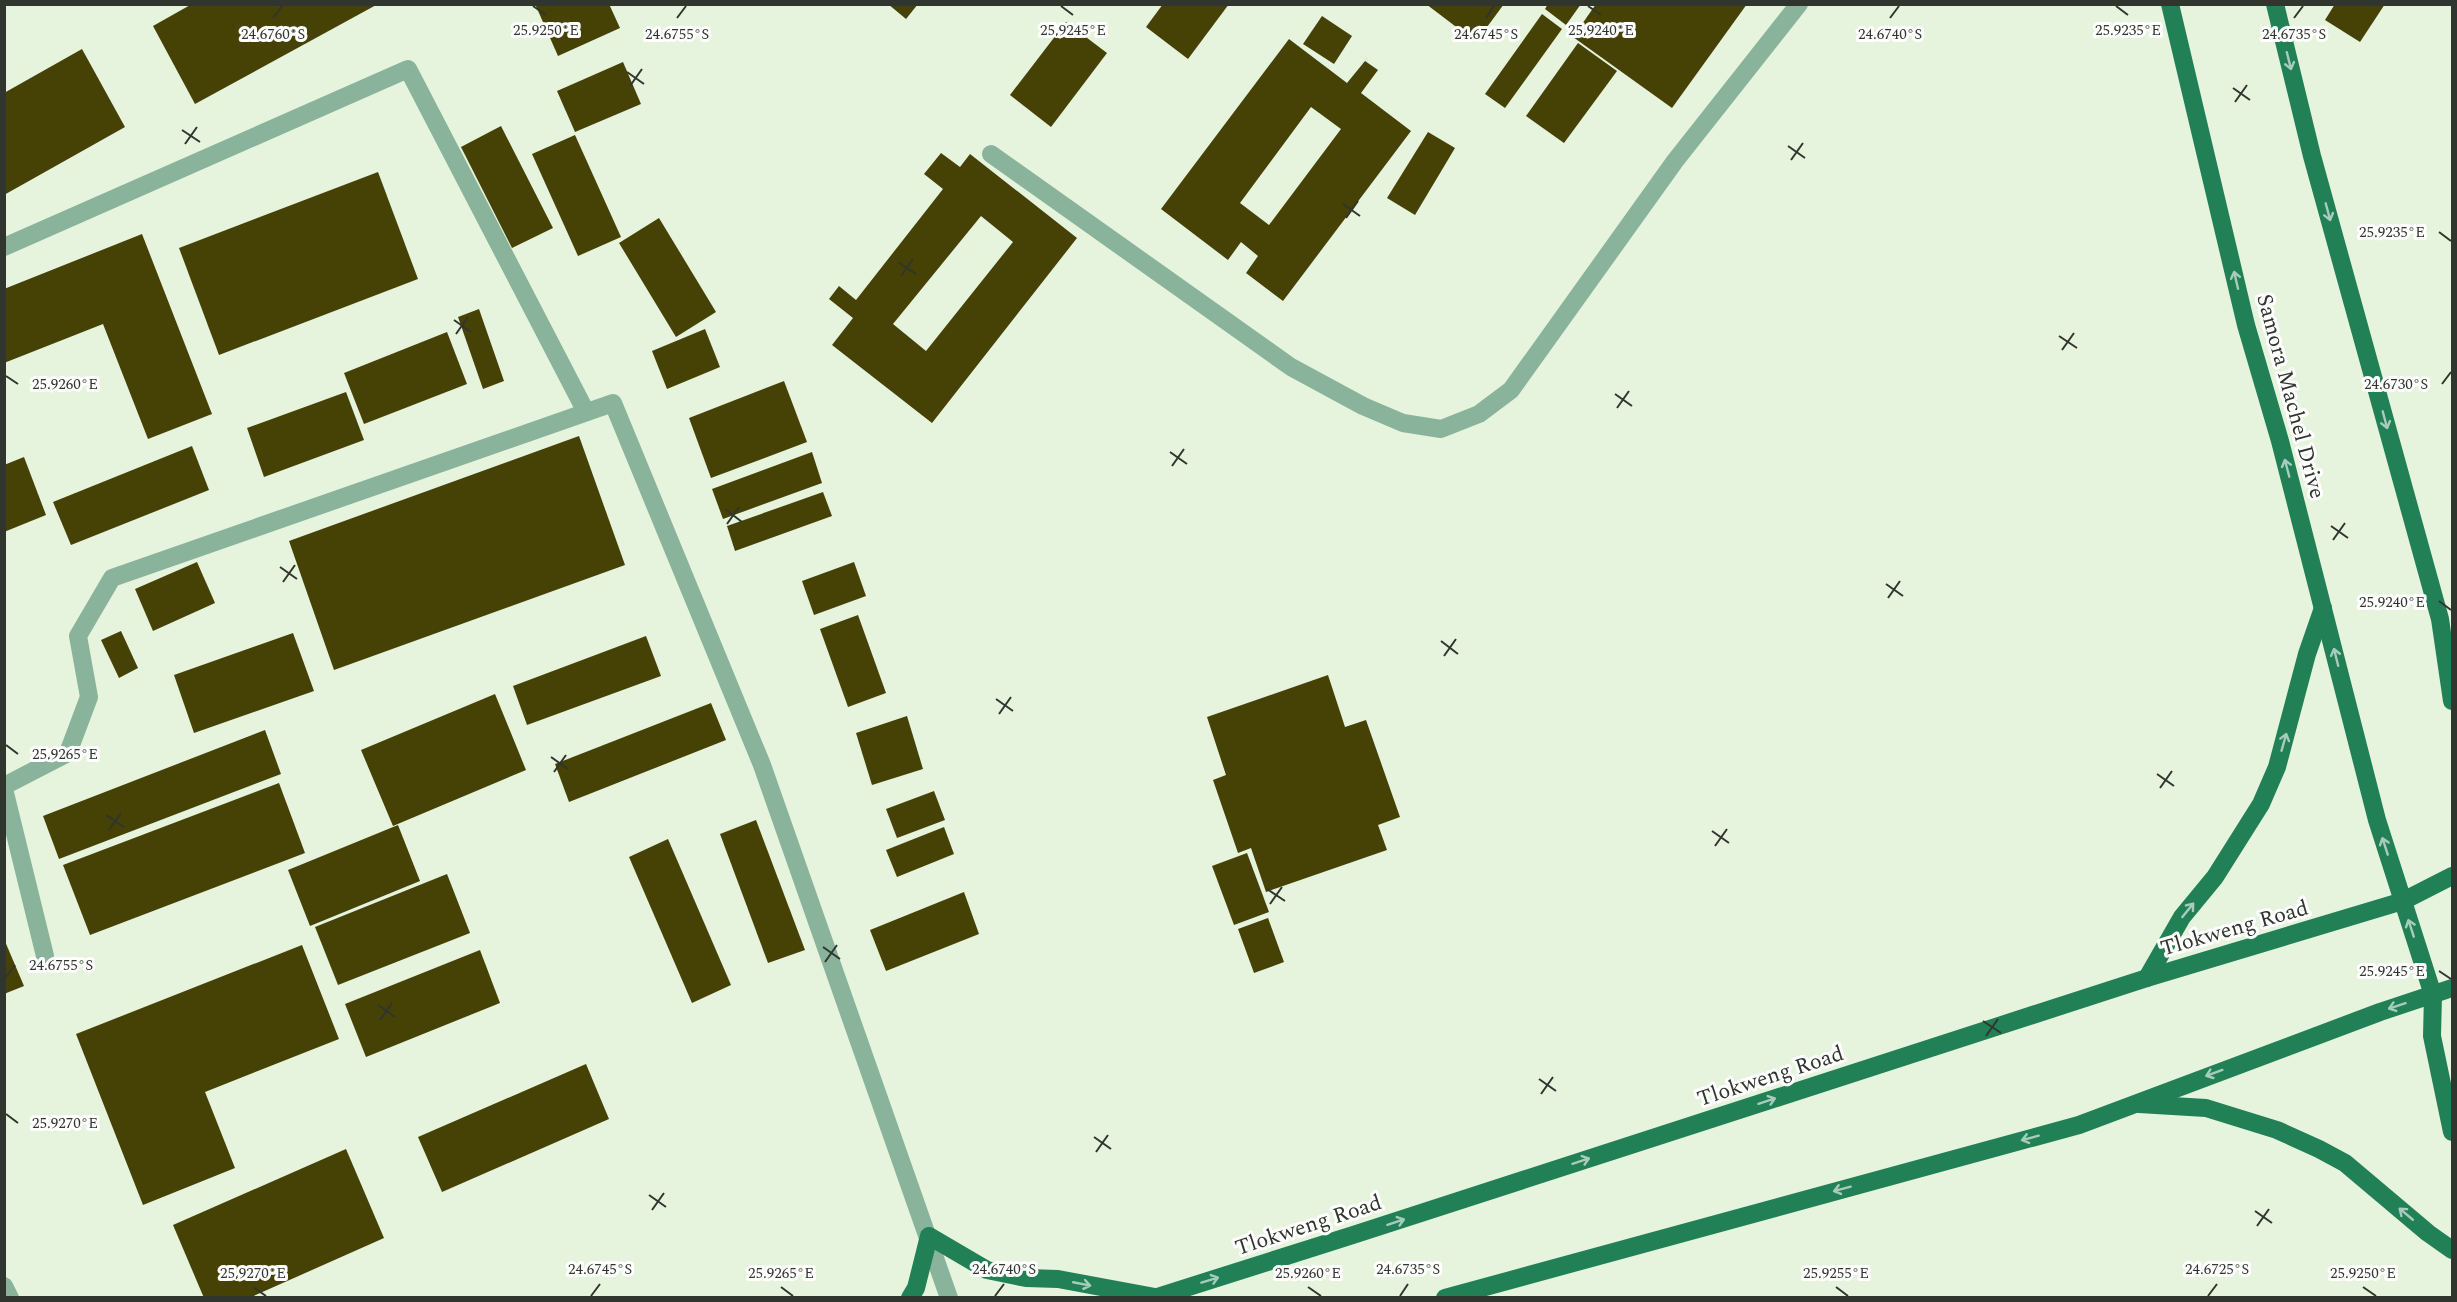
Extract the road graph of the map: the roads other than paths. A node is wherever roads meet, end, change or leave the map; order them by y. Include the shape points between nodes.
1 (1799, 4) edge
2 (2170, 4) edge
3 (2275, 4) edge
4 (991, 153) dead end
5 (4, 246) edge
6 (586, 412) junction
7 (2323, 609) junction
8 (2446, 625) edge
9 (2452, 700) edge
10 (4, 787) edge
11 (2452, 876) edge
12 (2403, 901) junction
13 (45, 957) dead end
14 (2147, 978) junction
15 (2452, 988) edge
16 (2433, 995) junction
17 (2079, 1125) junction
18 (2452, 1132) edge
19 (929, 1236) junction
20 (2452, 1250) edge
21 (4, 1286) edge
22 (1154, 1297) edge
23 (10, 1298) edge
24 (910, 1298) edge
25 (949, 1298) edge
26 (1445, 1298) edge

1 - 4 street via 1675,161 1511,390 1479,414 1441,429 1403,423 1291,367
7 -> 2 main road, Samora Machel Drive via 2246,325
3 -> 8 main road via 2312,156
5 - 6 street via 408,69
6 - 10 street via 112,578 78,636 89,697 68,753
6 - 19 street via 613,403 762,765
12 -> 7 main road, Samora Machel Drive via 2377,820
14 -> 7 main road via 2182,917 2215,877 2261,804 2277,767
8 - 9 main road
10 - 13 street
11 - 12 main road, Tlokweng Road
12 - 14 main road, Tlokweng Road
16 -> 12 main road, Samora Machel Drive
22 -> 14 main road, Tlokweng Road
15 - 16 main road
16 -> 17 main road
16 - 18 main road, Samora Machel Drive via 2432,1036
20 -> 17 main road via 2345,1163 2277,1130 2206,1108 2135,1104
17 -> 26 main road
19 -> 22 main road via 987,1269
19 - 24 main road
19 - 25 street
21 - 23 street

